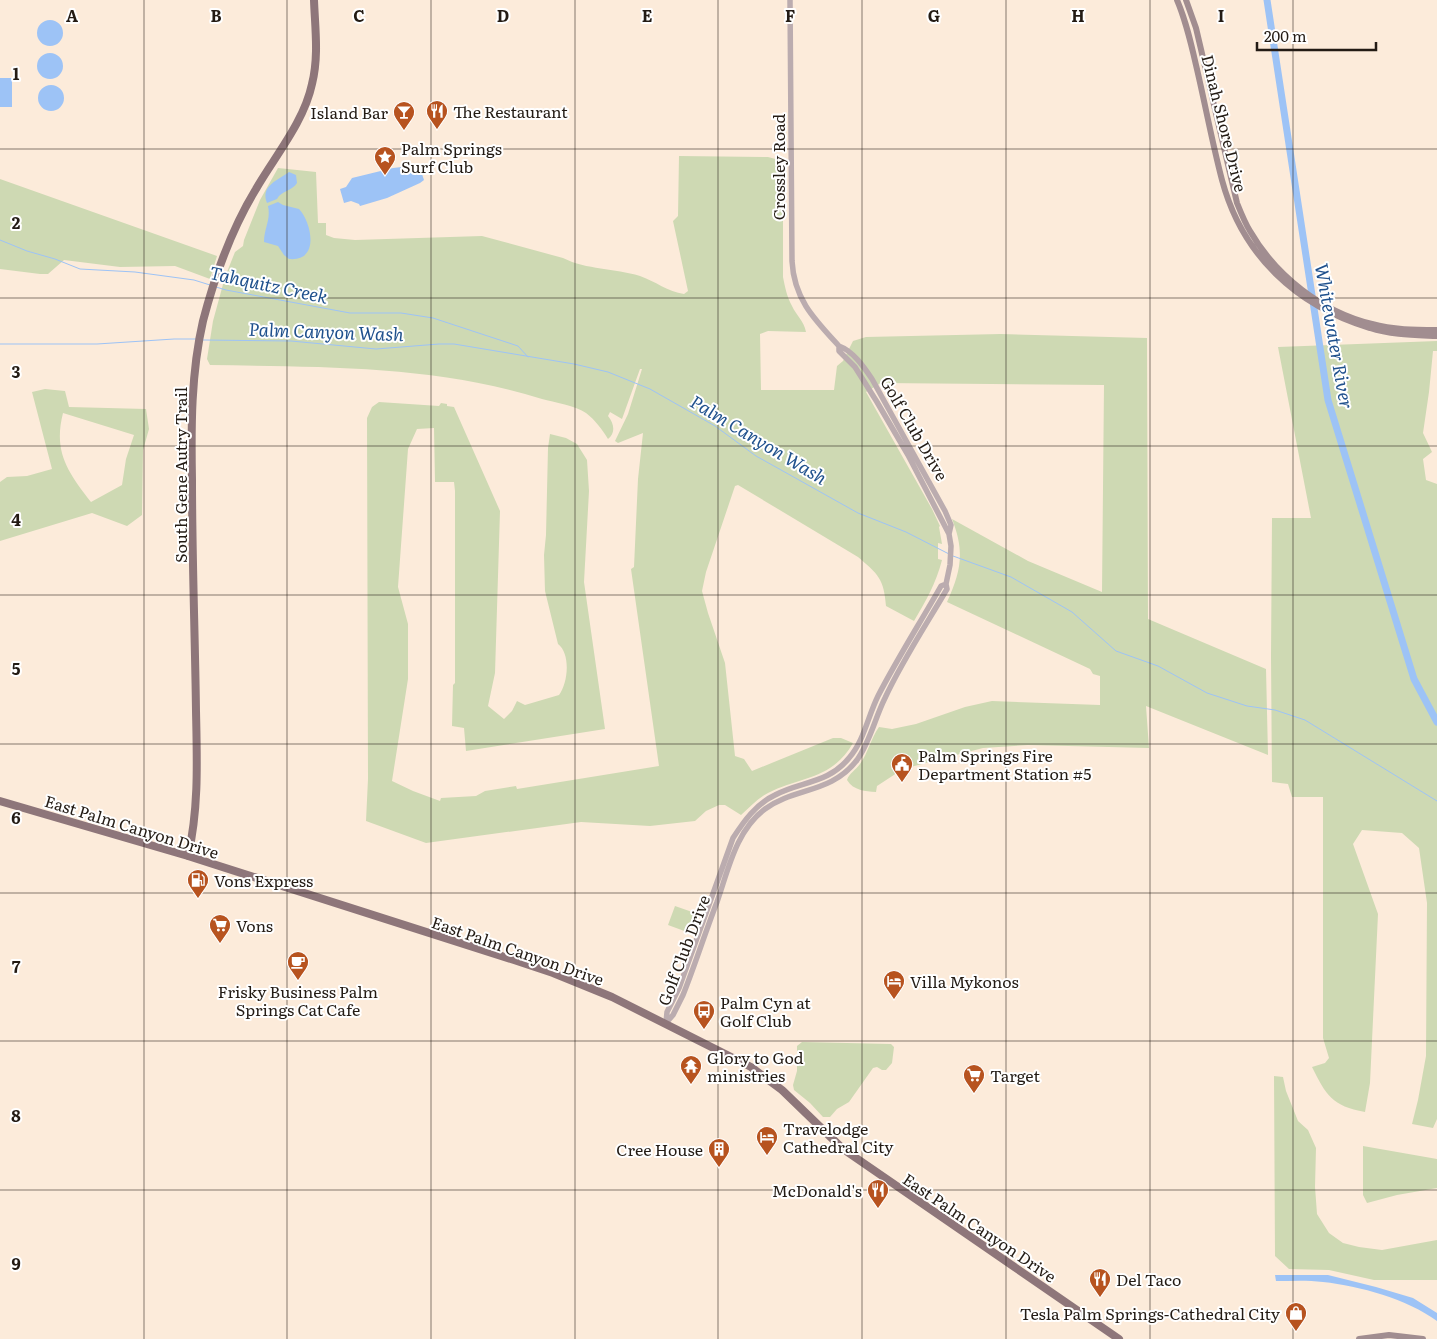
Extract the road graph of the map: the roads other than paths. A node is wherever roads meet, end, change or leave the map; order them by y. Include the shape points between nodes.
1 (314, 0) edge
2 (790, 0) edge
3 (1177, 0) edge
4 (1186, 0) edge
5 (1247, 232) junction
6 (821, 327) joint
7 (1437, 330) edge
8 (1409, 333) junction
9 (1437, 336) edge
10 (0, 801) edge
11 (188, 856) junction
12 (666, 1023) junction
13 (1119, 1339) edge
14 (1359, 1339) edge
15 (1423, 1339) edge

1 - 11 main road, South Gene Autry Trail via 314,79 290,134 254,192 223,257 203,323 196,364 191,420 196,790 194,832
2 - 6 street, Crossley Road via 792,273 803,303
3 - 5 main road, Dinah Shore Drive via 1188,30 1222,181 1231,206
4 - 5 main road, Dinah Shore Drive via 1196,28 1230,179
5 - 8 main road, Dinah Shore Drive via 1283,274 1333,310
6 - 12 street, Golf Club Drive via 855,367 877,402 949,534 950,565 946,584 941,586 886,681 849,758 825,778 774,795 760,805 733,838 685,972 667,1012
7 - 8 main road, Dinah Shore Drive
8 - 9 main road, Dinah Shore Drive
10 - 11 main road, East Palm Canyon Drive
11 - 12 main road, East Palm Canyon Drive via 553,973
12 - 13 main road, East Palm Canyon Drive via 751,1067 782,1090 843,1149
14 - 15 main road via 1388,1335

